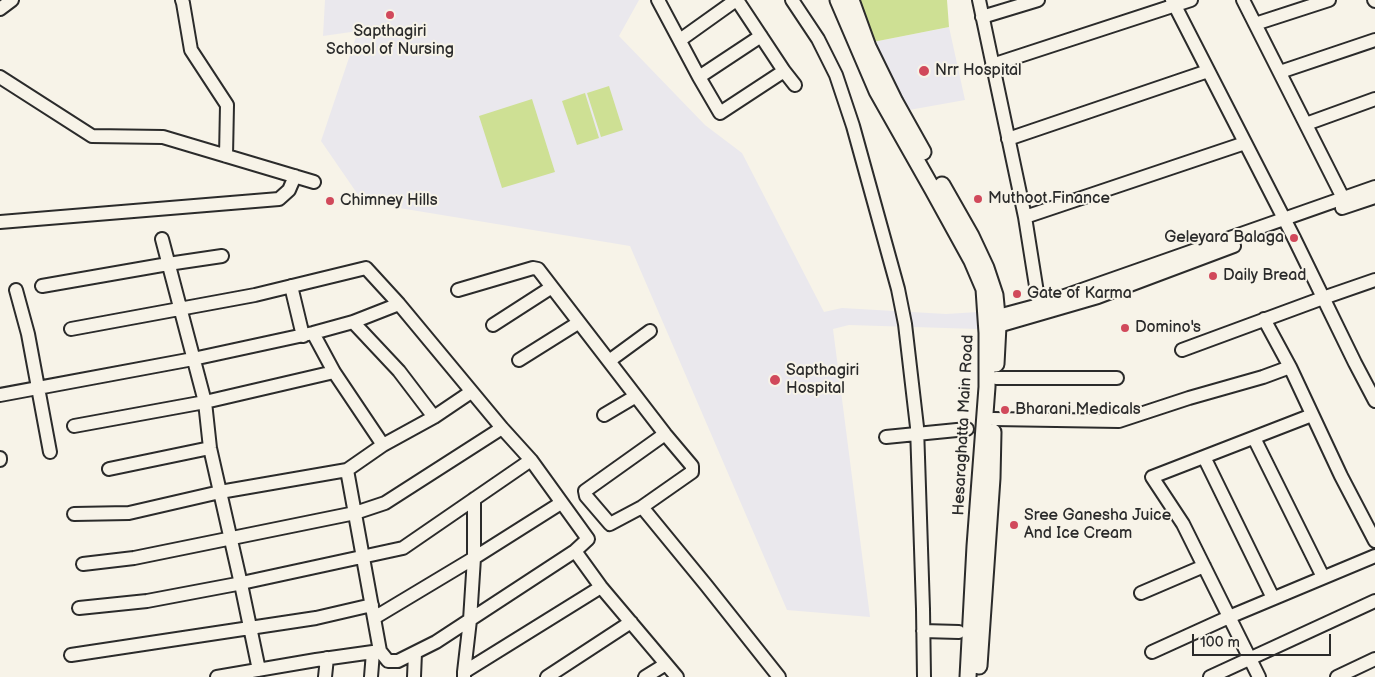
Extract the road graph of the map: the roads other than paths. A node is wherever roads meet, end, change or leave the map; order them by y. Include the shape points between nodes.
1 (12, 0) edge
2 (182, 0) edge
3 (658, 0) edge
4 (736, 0) edge
5 (792, 0) edge
6 (838, 0) edge
7 (851, 0) edge
8 (979, 0) edge
9 (1038, 0) edge
10 (1191, 0) edge
11 (1243, 0) edge
12 (1329, 0) edge
13 (1173, 3) edge
14 (0, 8) edge
15 (982, 17) junction
16 (1255, 24) junction
17 (761, 36) junction
18 (680, 40) junction
19 (1375, 40) edge
20 (992, 65) junction
21 (784, 71) junction
22 (1208, 71) junction
23 (1280, 72) junction
24 (0, 77) edge
25 (699, 77) junction
26 (795, 85) dead end
27 (1375, 99) edge
28 (1306, 124) junction
29 (1008, 139) junction
30 (1245, 143) junction
31 (226, 156) junction
32 (295, 176) junction
33 (314, 182) dead end
34 (1375, 187) edge
35 (1375, 196) edge
36 (1343, 198) junction
37 (1025, 217) junction
38 (0, 222) edge
39 (1286, 223) junction
40 (162, 239) dead end
41 (222, 256) dead end
42 (168, 264) junction
43 (1375, 280) edge
44 (42, 286) dead end
45 (291, 286) junction
46 (552, 287) junction
47 (16, 290) dead end
48 (458, 290) dead end
49 (1323, 298) junction
50 (399, 304) junction
51 (1039, 305) junction
52 (180, 309) junction
53 (1264, 319) junction
54 (353, 322) junction
55 (992, 322) junction
56 (578, 323) junction
57 (494, 325) dead end
58 (71, 329) dead end
59 (650, 330) dead end
60 (308, 335) junction
61 (1182, 350) dead end
62 (193, 359) junction
63 (519, 360) dead end
64 (609, 361) junction
65 (1290, 367) junction
66 (334, 372) junction
67 (996, 378) junction
68 (1116, 378) dead end
69 (38, 388) junction
70 (471, 392) junction
71 (0, 395) edge
72 (636, 396) junction
73 (1375, 401) edge
74 (205, 402) junction
75 (1312, 415) junction
76 (604, 416) dead end
77 (434, 417) junction
78 (993, 419) junction
79 (74, 426) dead end
80 (502, 428) junction
81 (967, 429) dead end
82 (665, 434) junction
83 (917, 434) junction
84 (886, 437) dead end
85 (1254, 438) junction
86 (383, 445) junction
87 (210, 448) junction
88 (50, 452) dead end
89 (1204, 457) junction
90 (531, 460) junction
91 (110, 469) dead end
92 (347, 470) junction
93 (220, 492) junction
94 (474, 499) junction
95 (561, 503) junction
96 (642, 507) junction
97 (355, 513) junction
98 (74, 514) dead end
99 (230, 538) junction
100 (1375, 541) edge
101 (575, 551) junction
102 (1375, 556) edge
103 (363, 558) junction
104 (474, 558) junction
105 (83, 564) dead end
106 (1204, 566) junction
107 (1323, 578) junction
108 (241, 584) junction
109 (601, 587) junction
110 (1141, 593) dead end
111 (1273, 598) junction
112 (1375, 601) edge
113 (79, 608) dead end
114 (373, 611) junction
115 (1229, 616) junction
116 (470, 620) junction
117 (631, 622) junction
118 (250, 628) junction
119 (923, 631) junction
120 (959, 632) dead end
121 (377, 651) junction
122 (1152, 652) dead end
123 (415, 653) junction
124 (71, 656) dead end
125 (327, 658) junction
126 (1250, 659) junction
127 (1375, 659) edge
128 (259, 670) junction
129 (279, 671) edge
130 (665, 671) edge
131 (464, 674) edge
132 (220, 677) edge
133 (325, 677) edge
134 (372, 677) edge
135 (414, 677) edge
136 (547, 677) edge
137 (645, 677) edge
138 (677, 677) edge
139 (779, 677) edge
140 (924, 677) edge
141 (968, 677) edge
142 (978, 677) edge
143 (1210, 677) edge
144 (1259, 677) edge
145 (1337, 677) edge

1 - 14 street
2 - 31 street via 191,50 227,105
3 - 18 street
4 - 17 street
4 - 18 street
5 - 83 street via 818,39 836,75 853,126 905,324
6 - 55 main road, Hesaraghatta Main Road via 877,91 972,260 984,289
7 - 55 main road, Hesaraghatta Main Road via 868,47 895,102 986,268 995,295
8 - 15 street
9 - 15 street
10 - 13 street
11 - 16 street
12 - 16 street
13 - 20 street
13 - 22 street
15 - 20 street
16 - 23 street
17 - 21 street
17 - 25 street
18 - 25 street
19 - 23 street
20 - 29 street
21 - 25 street via 720,112
21 - 26 street
22 - 29 street
22 - 30 street
23 - 28 street
24 - 31 street via 92,136 163,137
27 - 28 street
28 - 36 street
29 - 37 street
30 - 37 street
30 - 39 street
31 - 32 street
32 - 33 street
32 - 38 street via 289,190 279,199
34 - 36 street
35 - 39 street
36 - 39 street
37 - 51 street
39 - 49 street
39 - 51 street
39 - 55 street via 1098,297
40 - 42 street
41 - 42 street
42 - 44 street
42 - 52 street
43 - 49 street
45 - 50 street via 366,268
45 - 52 street
45 - 60 street
46 - 48 street via 535,268
46 - 56 street
46 - 57 street
47 - 69 street
49 - 53 street
49 - 73 street
50 - 54 street
50 - 70 street
51 - 55 street
52 - 58 street
52 - 62 street
53 - 61 street
53 - 65 street
54 - 60 street
54 - 77 street via 399,371
55 - 67 main road, Hesaraghatta Main Road
55 - 141 main road, Hesaraghatta Main Road
56 - 63 street
56 - 64 street
59 - 64 street
60 - 62 street
60 - 66 street
62 - 69 street
62 - 74 street
64 - 72 street
65 - 75 street
65 - 78 street via 1119,422
66 - 74 street
66 - 86 street
67 - 68 street
67 - 78 main road, Hesaraghatta Main Road
69 - 71 street
69 - 88 street
70 - 77 street
70 - 80 street
72 - 76 street
72 - 82 street
74 - 79 street
74 - 87 street
75 - 85 street
75 - 100 street
77 - 86 street
78 - 142 main road, Hesaraghatta Main Road
80 - 90 street
80 - 97 street via 385,503
81 - 83 street
82 - 96 street via 693,470
82 - 96 street via 585,491 610,524
83 - 84 street
83 - 119 street
85 - 89 street
85 - 107 street
86 - 92 street
87 - 91 street
87 - 93 street
89 - 106 street via 1152,477 1183,524
89 - 111 street
90 - 94 street
90 - 95 street
92 - 93 street
92 - 97 street
93 - 98 street via 129,513
93 - 99 street
94 - 103 street via 403,548
94 - 104 street
95 - 101 street via 588,540
95 - 104 street
96 - 139 street
97 - 99 street
97 - 103 street
99 - 105 street via 134,558
99 - 108 street
101 - 109 street
101 - 116 street
102 - 107 street
103 - 108 street
103 - 114 street
104 - 114 street
104 - 116 street
106 - 110 street
106 - 115 street
107 - 111 street
108 - 113 street via 147,601
108 - 118 street
109 - 117 street
109 - 131 street
111 - 115 street
112 - 126 street
114 - 118 street
114 - 121 street
115 - 122 street
115 - 126 street
116 - 123 street
116 - 131 street
117 - 130 street
117 - 136 street
118 - 124 street
118 - 128 street
119 - 120 street
119 - 140 street
121 - 123 street via 388,660 398,661
121 - 125 street
121 - 134 street
123 - 135 street
125 - 129 street
125 - 133 street
126 - 143 street
126 - 144 street
127 - 145 street
128 - 129 street
128 - 132 street
130 - 137 street
130 - 138 street

